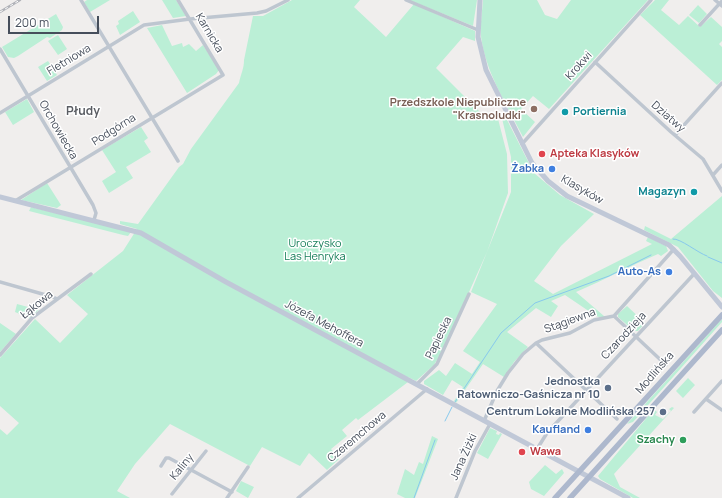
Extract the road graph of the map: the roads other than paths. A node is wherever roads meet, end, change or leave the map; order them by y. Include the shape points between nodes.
1 (81, 0) edge
2 (178, 0) edge
3 (288, 0) edge
4 (406, 0) edge
5 (480, 0) edge
6 (651, 0) edge
7 (715, 0) edge
8 (721, 3) edge
9 (190, 19) junction
10 (700, 25) dead end
11 (478, 30) junction
12 (109, 46) junction
13 (0, 49) edge
14 (595, 62) junction
15 (224, 75) joint
16 (722, 82) edge
17 (28, 96) junction
18 (0, 113) edge
19 (152, 117) junction
20 (675, 135) junction
21 (522, 144) junction
22 (178, 161) dead end
23 (722, 165) edge
24 (70, 168) junction
25 (713, 175) junction
26 (722, 191) edge
27 (0, 197) edge
28 (15, 201) junction
29 (94, 220) junction
30 (674, 249) junction
31 (91, 274) dead end
32 (694, 274) junction
33 (0, 282) edge
34 (469, 294) dead end
35 (57, 299) junction
36 (722, 307) edge
37 (722, 315) edge
38 (614, 316) junction
39 (722, 330) edge
40 (636, 336) junction
41 (536, 343) junction
42 (0, 355) edge
43 (666, 365) dead end
44 (722, 382) edge
45 (417, 384) junction
46 (427, 390) junction
47 (586, 390) junction
48 (706, 399) junction
49 (722, 410) edge
50 (694, 412) dead end
51 (617, 419) dead end
52 (484, 421) junction
53 (490, 424) junction
54 (537, 449) junction
55 (206, 451) dead end
56 (161, 466) dead end
57 (248, 467) dead end
58 (596, 469) junction
59 (192, 470) junction
60 (578, 472) junction
61 (588, 478) junction
62 (598, 482) junction
63 (232, 492) junction
64 (172, 494) dead end
65 (227, 498) edge
66 (298, 498) edge
67 (456, 498) edge
68 (555, 498) edge
69 (570, 498) edge
70 (628, 498) edge

1 - 12 street
2 - 9 street, Karnicka
3 - 9 street, Fletniowa via 257,13
4 - 11 street
5 - 11 street, Klasyków
6 - 14 street, Krokwi
7 - 8 street
8 - 10 street
9 - 12 street, Fletniowa via 144,26
9 - 15 street, Karnicka
11 - 21 street, Klasyków via 486,70
12 - 17 street, Fletniowa
12 - 19 street
13 - 17 street, Orchowiecka
14 - 20 street, Dziatwy
14 - 21 street, Krokwi
15 - 19 street, Podgórna
16 - 20 street
17 - 18 street, Fletniowa
17 - 24 street, Orchowiecka
19 - 22 street
19 - 24 street, Podgórna
20 - 25 street, Dziatwy via 703,159
21 - 30 street, Klasyków via 538,170 563,194
23 - 25 street
24 - 28 street, Podgórna
24 - 29 street, Orchowiecka via 95,209
25 - 26 street, Dziatwy
27 - 28 street, Józefa Mehoffera
28 - 29 street, Józefa Mehoffera
29 - 45 street, Józefa Mehoffera via 134,231 155,240 227,283
30 - 32 street, Klasyków
30 - 38 street
31 - 35 street, Łąkowa
32 - 36 street, Klasyków
32 - 40 street, Czarodzieja
33 - 35 street
34 - 45 street, Papieska via 437,364
35 - 42 street, Łąkowa via 32,318
37 - 60 main road, Modlińska
38 - 40 street
38 - 41 street, Stągiewna via 594,320 570,333
39 - 58 main road, Modlińska
40 - 43 street
40 - 47 street, Czarodzieja
41 - 47 street
41 - 52 street, Stągiewna via 508,373 497,390
44 - 48 street
45 - 46 street, Józefa Mehoffera
46 - 52 street, Józefa Mehoffera
46 - 66 street, Czeremchowa
47 - 51 street
47 - 54 street, Czarodzieja via 547,433
48 - 49 street
48 - 50 street
52 - 53 street, Józefa Mehoffera
53 - 54 street, Józefa Mehoffera
53 - 67 street, Jana Żiżki via 475,451
54 - 60 street, Józefa Mehoffera
55 - 59 street, Kaliny
56 - 59 street via 167,457
57 - 63 street
58 - 61 main road, Modlińska
58 - 62 street
59 - 63 street
59 - 64 street, Kaliny
60 - 61 street, Józefa Mehoffera
60 - 68 main road, Modlińska
61 - 62 street, Józefa Mehoffera
61 - 69 main road, Modlińska
62 - 70 street, Józefa Mehoffera
63 - 65 street

